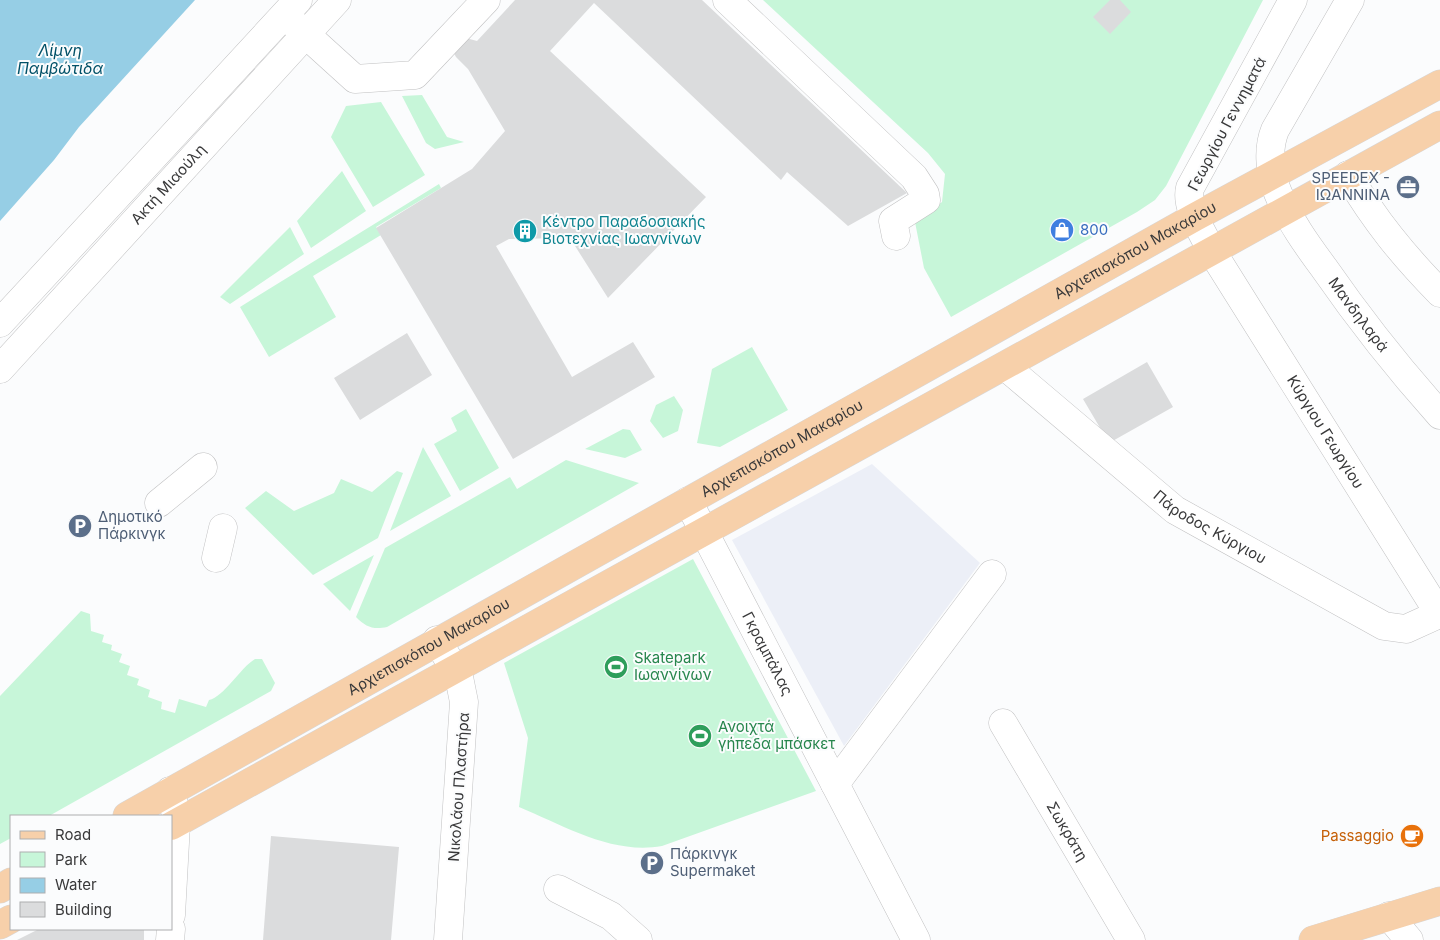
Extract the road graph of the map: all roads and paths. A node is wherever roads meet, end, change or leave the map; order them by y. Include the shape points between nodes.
1 (336, 0) edge
2 (486, 0) edge
3 (727, 0) edge
4 (1293, 0) edge
5 (1350, 0) edge
6 (291, 7) edge
7 (305, 34) junction
8 (1440, 84) edge
9 (1440, 125) edge
10 (1348, 175) junction
11 (1272, 176) junction
12 (1285, 209) junction
13 (1195, 217) junction
14 (896, 236) dead end
15 (1212, 250) junction
16 (1440, 294) edge
17 (0, 323) edge
18 (1006, 367) junction
19 (0, 369) edge
20 (1440, 415) edge
21 (203, 467) dead end
22 (688, 501) junction
23 (159, 503) dead end
24 (223, 528) dead end
25 (705, 532) junction
26 (216, 558) dead end
27 (992, 574) dead end
28 (1440, 614) edge
29 (437, 640) junction
30 (455, 670) junction
31 (1003, 724) dead end
32 (835, 784) junction
33 (170, 792) junction
34 (129, 815) edge
35 (174, 825) edge
36 (172, 885) edge
37 (558, 889) dead end
38 (1440, 900) edge
39 (1389, 916) junction
40 (448, 940) edge
41 (638, 940) edge
42 (916, 940) edge
43 (1131, 940) edge
44 (1313, 940) edge
45 (1409, 940) edge

1 - 7 street, Ακτή Μιαούλη
2 - 7 street via 416,75 355,80
3 - 14 street via 914,177 926,200 893,221
4 - 13 street, Γεωργίου Γεννηματά via 1190,188
5 - 11 street via 1275,130 1271,140
6 - 7 street
6 - 17 street, Ακτή Μιαούλη
7 - 19 street, Ακτή Μιαούλη
8 - 11 main road, Αρχιεπισκόπου Μακαρίου
9 - 10 main road
10 - 12 main road
10 - 16 street via 1401,253
11 - 12 street, Μανδηλαρά
11 - 13 main road, Αρχιεπισκόπου Μακαρίου
12 - 15 main road
12 - 20 street, Μανδηλαρά via 1350,307
13 - 15 street, Γεωργίου Γεννηματά
13 - 22 main road, Αρχιεπισκόπου Μακαρίου
15 - 18 main road
15 - 28 street, Κύργιου Γεωργίου
18 - 25 main road
18 - 28 street, Πάροδος Κύργιου via 1175,510 1202,526 1384,626 1406,629
21 - 23 street
22 - 25 street, Γκραμπάλας
22 - 29 main road, Αρχιεπισκόπου Μακαρίου
24 - 26 street
25 - 30 main road
25 - 32 street, Γκραμπάλας
27 - 32 street
29 - 30 street, Νικολάου Πλαστήρα
29 - 33 main road, Αρχιεπισκόπου Μακαρίου
30 - 35 main road
30 - 40 street, Νικολάου Πλαστήρα via 464,702
31 - 43 street, Σωκράτη
32 - 42 street, Γκραμπάλας
33 - 34 main road, Αρχιεπισκόπου Μακαρίου
33 - 35 street via 175,808
35 - 36 street
37 - 41 street via 610,916
38 - 39 main road
39 - 44 main road
39 - 45 street

